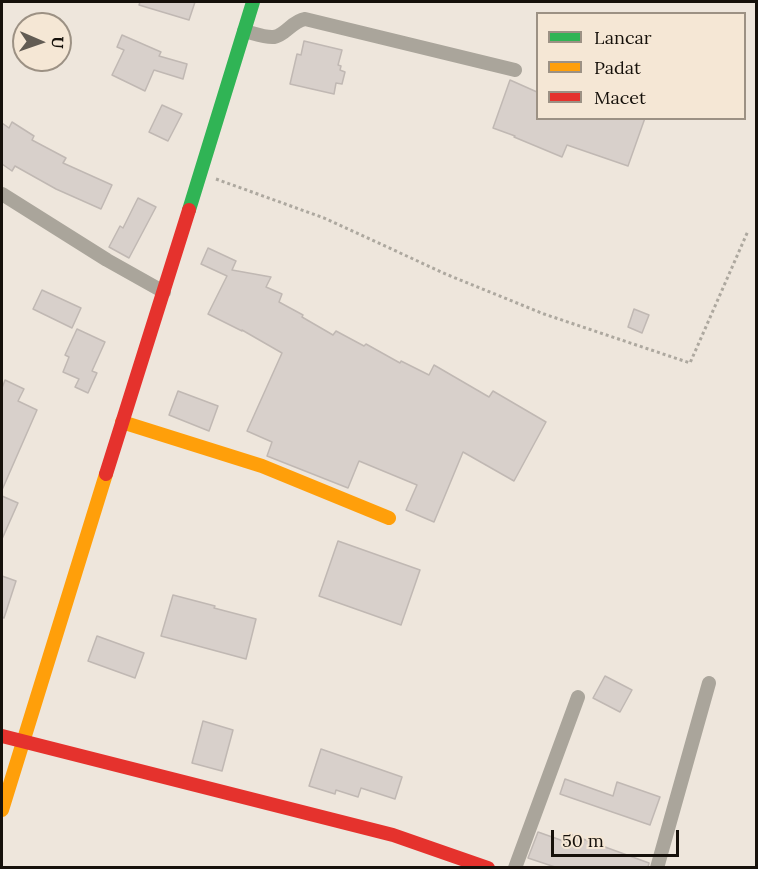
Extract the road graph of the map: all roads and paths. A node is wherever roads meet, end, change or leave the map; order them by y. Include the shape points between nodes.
1 (253, 2) edge
2 (244, 31) junction
3 (515, 70) dead end
4 (201, 173) junction
5 (2, 194) edge
6 (748, 231) dead end
7 (164, 292) junction
8 (122, 422) junction
9 (389, 518) dead end
10 (709, 683) dead end
11 (578, 697) dead end
12 (2, 736) edge
13 (23, 740) junction
14 (2, 810) edge
15 (488, 867) edge
16 (515, 867) edge
17 (657, 867) edge

1 - 2 street
2 - 3 street via 278,36 305,19
2 - 4 street
4 - 6 path via 324,218 544,314 690,363
4 - 7 street
5 - 7 street
7 - 8 street
8 - 9 street via 262,466
8 - 13 street
10 - 17 street
11 - 16 street
12 - 13 street
13 - 14 street
13 - 15 street via 393,835

